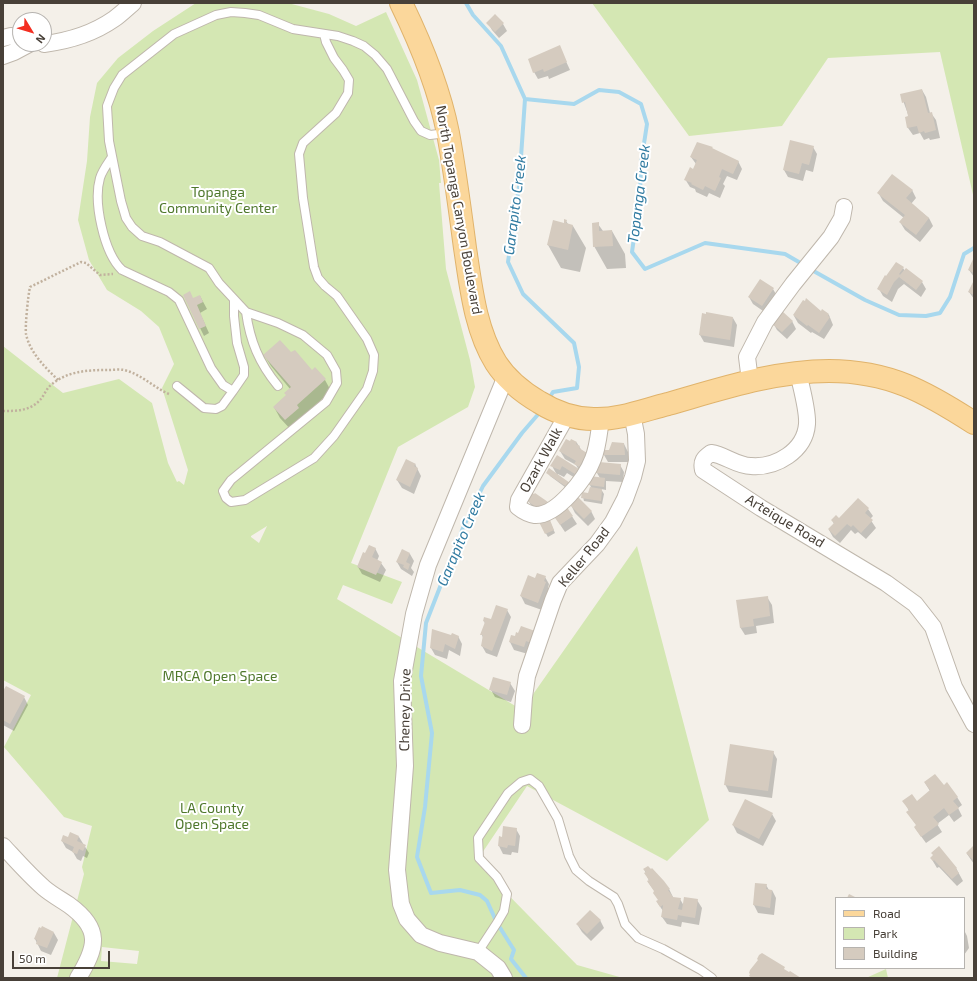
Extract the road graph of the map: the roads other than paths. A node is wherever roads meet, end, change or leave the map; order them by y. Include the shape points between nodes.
1 (134, 3) edge
2 (401, 3) edge
3 (324, 34) junction
4 (52, 43) edge
5 (14, 52) edge
6 (3, 56) edge
7 (448, 133) junction
8 (112, 156) junction
9 (844, 207) dead end
10 (234, 300) junction
11 (246, 312) junction
12 (798, 372) junction
13 (506, 376) junction
14 (750, 381) junction
15 (177, 386) dead end
16 (278, 386) dead end
17 (234, 391) junction
18 (562, 413) junction
19 (632, 414) junction
20 (601, 419) junction
21 (974, 423) edge
22 (974, 724) edge
23 (522, 725) dead end
24 (3, 846) edge
25 (478, 952) junction
26 (78, 978) edge
27 (504, 978) edge
28 (712, 978) edge

1 - 4 street via 113,20 95,29
2 - 7 main road, North Topanga Canyon Boulevard via 431,74
3 - 7 lane via 353,41 368,49 387,70 421,131 430,135
3 - 8 lane via 293,29 259,15 231,12 216,15 174,34 125,72 114,88 107,106
3 - 11 lane via 334,58 349,80 348,93 336,113 303,144 299,154 303,198 318,278 337,296 367,339 374,355 373,371 367,389 334,436 314,458 245,500 231,502 223,491 231,480 326,402 337,383 336,371 327,355 303,335
5 - 6 street
7 - 13 main road, North Topanga Canyon Boulevard via 474,306 488,346
8 - 10 lane via 120,201 132,227 142,236 179,251 209,268
8 - 17 lane via 100,177 98,193 103,236 118,267 169,292 179,300 212,368 223,384
9 - 14 street via 842,218 831,237 765,322 747,357
10 - 11 lane
10 - 17 lane via 237,343 244,376
11 - 16 lane via 255,350
12 - 14 main road, North Topanga Canyon Boulevard
12 - 21 main road, North Topanga Canyon Boulevard via 864,374 899,382 929,396
12 - 22 street, Arteique Road via 807,424 799,444 792,453 771,464 752,466 744,466 711,453 704,458 703,470 886,583 915,604 933,627 954,687
13 - 18 main road, North Topanga Canyon Boulevard via 535,400
13 - 25 street, Cheney Drive via 428,565 414,614 402,682 405,766 396,870 401,904 407,919 421,936
14 - 19 main road, North Topanga Canyon Boulevard
15 - 17 lane via 204,408 216,409 222,406
18 - 20 main road, North Topanga Canyon Boulevard
18 - 20 street, Ozark Walk via 519,500 518,507 525,512 544,514 573,492 593,458
19 - 20 main road, North Topanga Canyon Boulevard
19 - 23 street, Keller Road via 637,461 633,477 613,522 597,544 560,583 527,676
24 - 26 street via 44,888 81,915 92,931 92,949
25 - 27 street, Cheney Drive via 498,968
25 - 28 lane via 504,911 507,894 497,877 479,858 478,838 508,793 521,782 530,779 540,786 558,819 576,870 614,897 625,924 638,938 663,949

